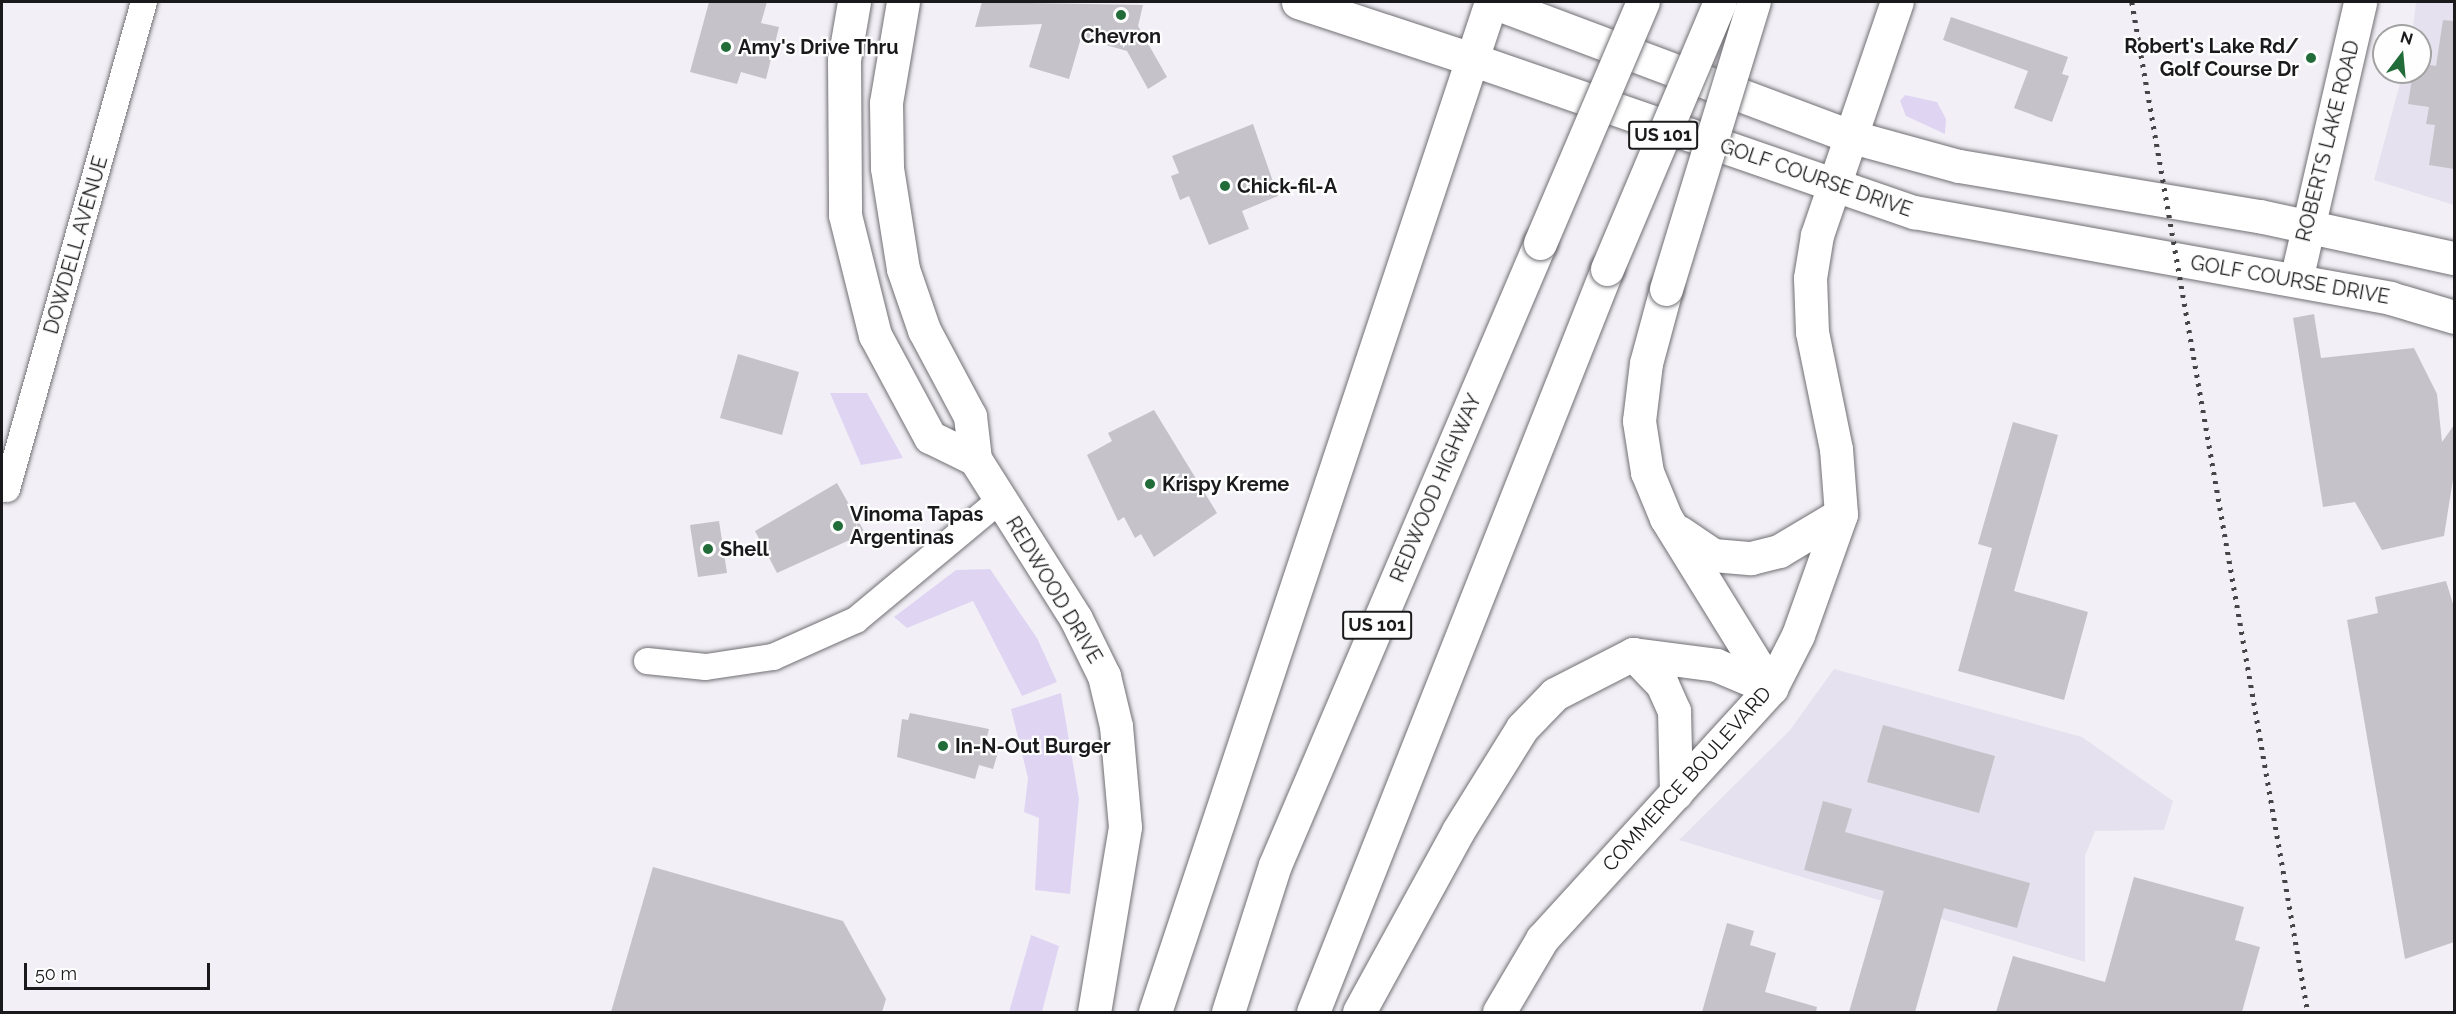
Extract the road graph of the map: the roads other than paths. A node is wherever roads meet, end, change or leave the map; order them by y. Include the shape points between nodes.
1 (144, 2) edge
2 (854, 2) edge
3 (903, 2) edge
4 (1298, 2) edge
5 (1492, 2) edge
6 (1643, 2) edge
7 (1720, 2) edge
8 (1754, 2) edge
9 (1897, 2) edge
10 (2360, 2) edge
11 (1471, 59) junction
12 (1849, 136) junction
13 (1833, 187) junction
14 (2305, 227) junction
15 (2454, 258) edge
16 (2296, 280) junction
17 (2454, 316) edge
18 (975, 459) junction
19 (7, 489) dead end
20 (1000, 500) junction
21 (1841, 514) junction
22 (1675, 530) junction
23 (1633, 654) junction
24 (647, 661) dead end
25 (1771, 688) junction
26 (1676, 793) junction
27 (1094, 1012) edge
28 (1155, 1012) edge
29 (1228, 1012) edge
30 (1314, 1012) edge
31 (1359, 1012) edge
32 (1499, 1012) edge

1 - 19 street, DOWDELL AVENUE
2 - 18 main road via 844,60 845,215 875,335 930,437
3 - 18 main road, REDWOOD DRIVE via 886,103 891,206 903,269 924,330 970,416
4 - 11 main road, GOLF COURSE DRIVE
5 - 11 main road
5 - 12 main road
6 - 29 main road, REDWOOD HIGHWAY / US 101, bridge via 1275,865
7 - 30 main road, US 101, bridge via 1607,269
8 - 22 main road, bridge via 1646,363 1639,421 1647,472
9 - 12 main road, COMMERCE BOULEVARD
10 - 14 main road, ROBERTS LAKE ROAD
11 - 13 main road, GOLF COURSE DRIVE
11 - 28 main road
12 - 13 main road, COMMERCE BOULEVARD
12 - 14 main road via 1959,166
13 - 16 main road, GOLF COURSE DRIVE via 1914,212
13 - 21 main road, COMMERCE BOULEVARD via 1810,278 1812,332 1836,449
14 - 15 main road
14 - 16 main road, ROBERTS LAKE ROAD
16 - 17 main road, GOLF COURSE DRIVE
18 - 20 main road, REDWOOD DRIVE
20 - 24 street via 856,620 773,657 706,667
20 - 27 main road, REDWOOD DRIVE via 1080,628 1104,676 1116,726 1125,827
21 - 22 main road via 1779,552 1751,558 1713,555
21 - 25 main road, COMMERCE BOULEVARD via 1798,635
22 - 25 main road
23 - 25 main road via 1716,665
23 - 26 main road via 1662,684 1674,711
23 - 31 main road via 1555,694 1522,728 1458,831
25 - 26 main road, COMMERCE BOULEVARD
26 - 32 main road, COMMERCE BOULEVARD via 1542,939

